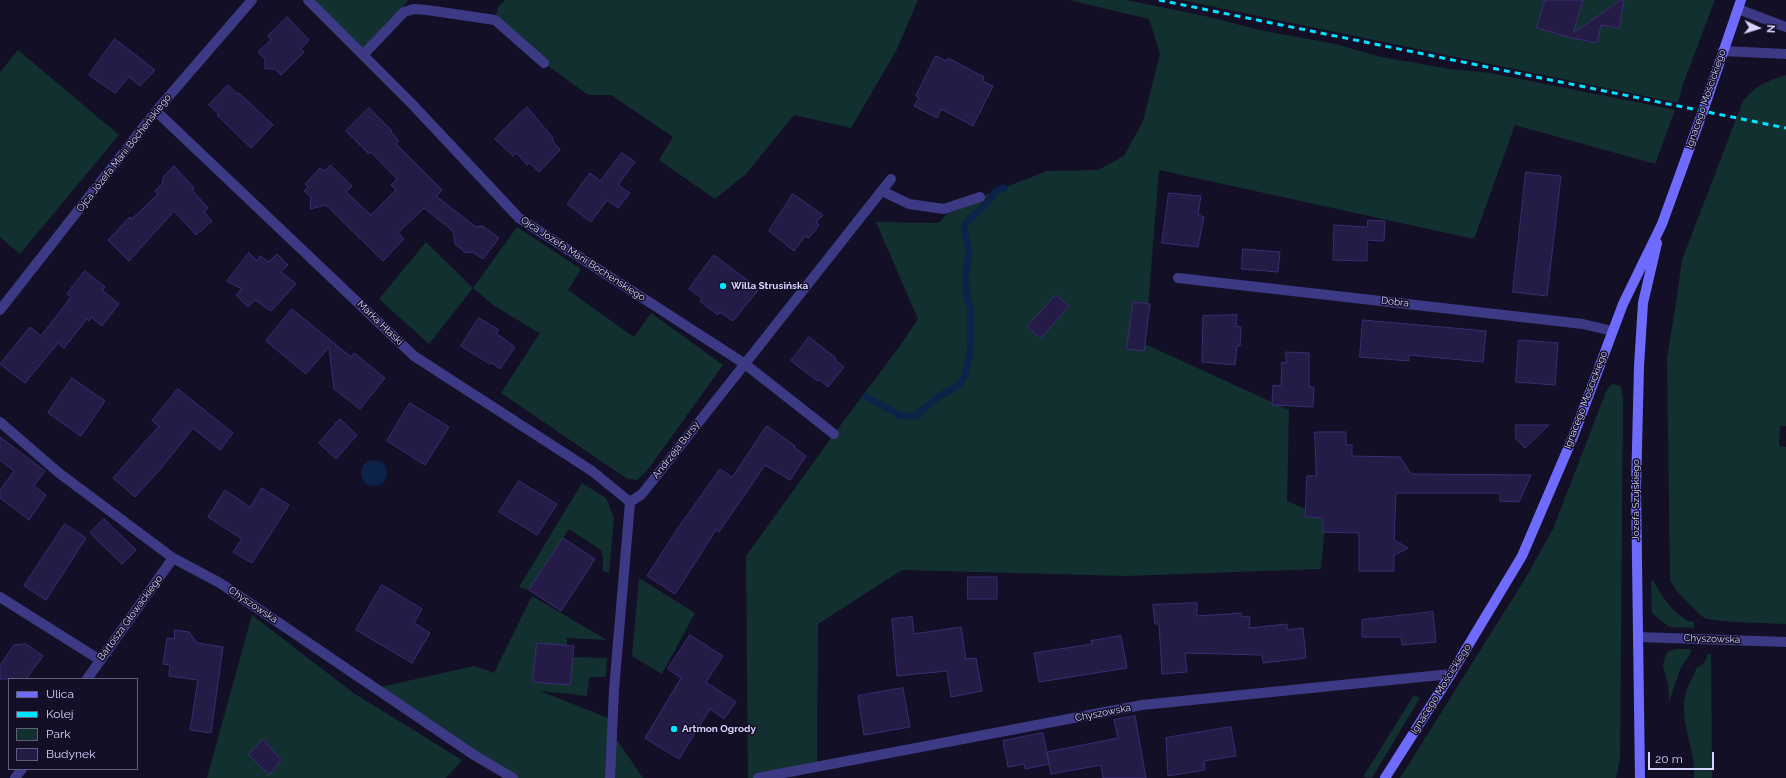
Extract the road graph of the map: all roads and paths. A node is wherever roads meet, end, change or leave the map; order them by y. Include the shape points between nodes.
1 (252, 0) edge
2 (308, 0) edge
3 (1739, 5) edge
4 (1786, 27) edge
5 (1723, 51) junction
6 (1786, 54) edge
7 (364, 55) junction
8 (544, 63) dead end
9 (156, 111) junction
10 (891, 179) dead end
11 (882, 191) junction
12 (980, 197) dead end
13 (1662, 224) junction
14 (1178, 278) dead end
15 (0, 310) edge
16 (1612, 331) junction
17 (744, 364) junction
18 (0, 422) edge
19 (834, 434) dead end
20 (630, 502) junction
21 (174, 558) junction
22 (0, 597) edge
23 (1638, 638) junction
24 (1786, 642) edge
25 (100, 660) junction
26 (1451, 674) junction
27 (88, 678) edge
28 (21, 770) edge
29 (15, 778) edge
30 (513, 778) edge
31 (610, 778) edge
32 (758, 778) edge
33 (1386, 778) edge
34 (1640, 778) edge

1 - 9 street, Ojca Józefa Marii Bocheńskiego
2 - 7 street, Ojca Józefa Marii Bocheńskiego
3 - 4 street
3 - 5 street, Ignacego Mościckiego
5 - 6 street
5 - 13 street, Ignacego Mościckiego
7 - 8 street via 404,12 414,9 495,20
7 - 17 street, Ojca Józefa Marii Bocheńskiego via 519,218
9 - 15 street, Ojca Józefa Marii Bocheńskiego
9 - 20 street, Marka Hłaski via 414,356 592,471
10 - 11 street, Andrzeja Bursy
11 - 12 street via 909,204 944,209
11 - 17 street, Andrzeja Bursy
13 - 16 street, Ignacego Mościckiego
13 - 23 street, Józefa Szujskiego via 1643,303 1640,340 1636,488
14 - 16 street, Dobra via 1583,324
16 - 26 street, Ignacego Mościckiego via 1573,437 1522,556
17 - 19 street, Ojca Józefa Marii Bocheńskiego
17 - 20 street, Andrzeja Bursy via 642,494
18 - 21 street, Chyszowska via 59,473
20 - 31 street via 614,690
21 - 25 street, Bartosza Głowackiego
21 - 30 street, Chyszowska via 220,583 474,755
22 - 25 street
23 - 24 street, Chyszowska
23 - 34 street, Józefa Szujskiego
25 - 27 street, Bartosza Głowackiego
26 - 32 street, Chyszowska via 1142,705
26 - 33 street, Ignacego Mościckiego
28 - 29 street

